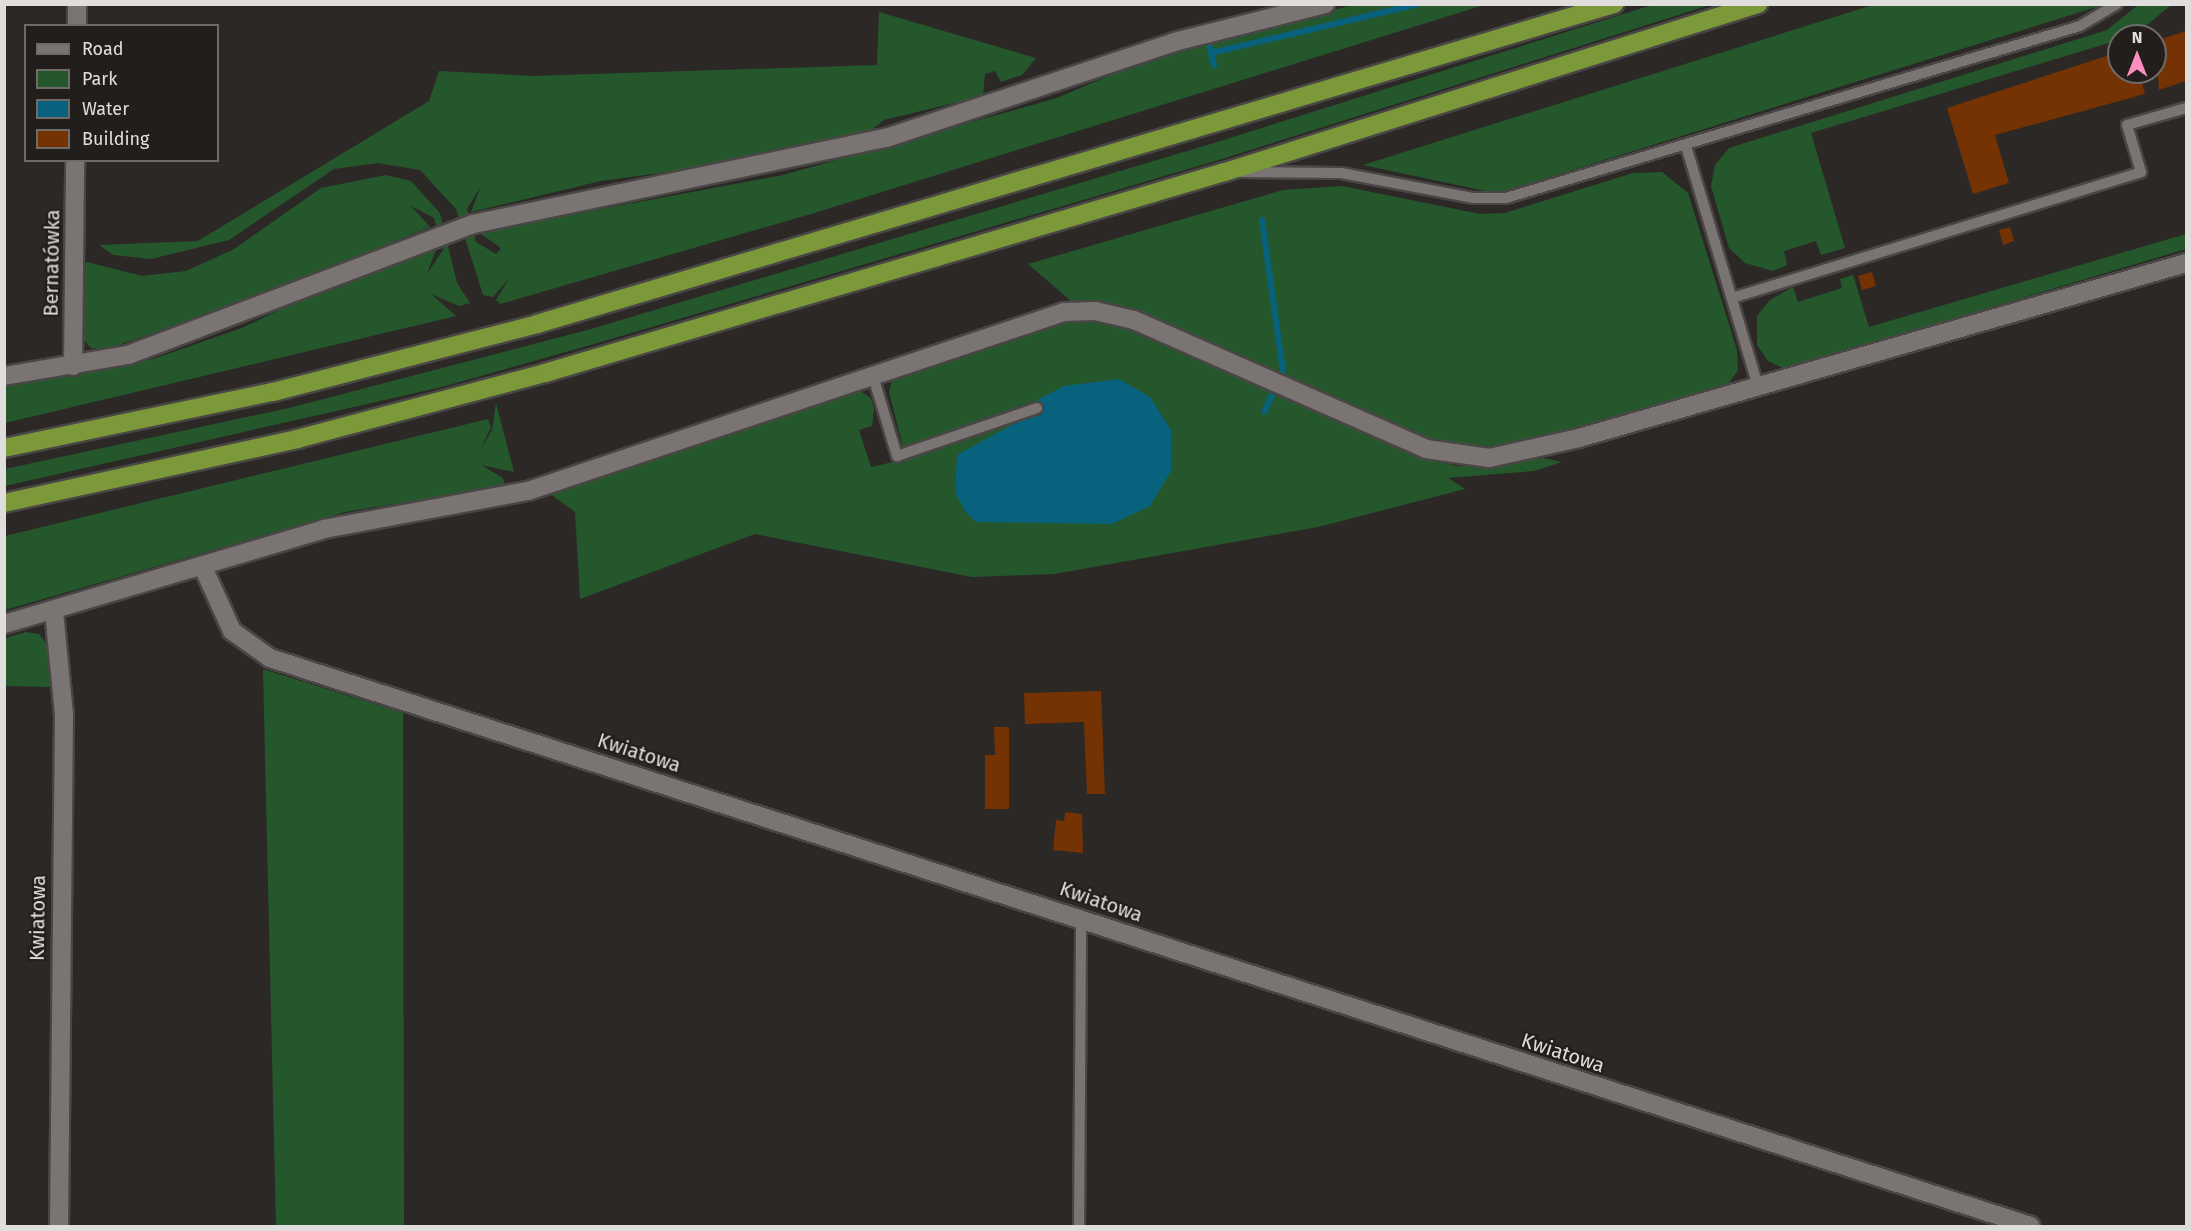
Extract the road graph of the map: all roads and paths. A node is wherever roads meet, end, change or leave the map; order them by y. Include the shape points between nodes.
1 (77, 4) edge
2 (1324, 4) edge
3 (1614, 4) edge
4 (1758, 4) edge
5 (2117, 4) edge
6 (76, 24) edge
7 (2187, 108) edge
8 (1686, 146) junction
9 (75, 162) edge
10 (1225, 172) junction
11 (2187, 262) edge
12 (1732, 297) junction
13 (73, 366) junction
14 (872, 373) junction
15 (4, 376) edge
16 (1758, 386) junction
17 (1037, 408) dead end
18 (4, 448) edge
19 (4, 503) edge
20 (203, 567) junction
21 (54, 611) junction
22 (4, 624) edge
23 (1081, 918) junction
24 (59, 1227) edge
25 (1079, 1227) edge
26 (2031, 1227) edge

1 - 6 street
2 - 13 street via 1174,42 886,138 472,224 434,235 170,340
3 - 18 highway via 537,324 273,392
4 - 10 highway
5 - 8 lane via 2080,26
7 - 12 lane via 2127,125 2141,172
8 - 10 lane via 1499,198 1341,173
8 - 12 lane
9 - 13 street, Bernatówka
10 - 19 highway via 452,399 221,457
11 - 16 street
12 - 16 lane
13 - 15 street
14 - 16 street via 1021,323 1095,311 1181,337 1426,449 1472,459 1516,454
14 - 17 lane via 897,456
14 - 20 street via 551,483 500,497 324,529
20 - 21 street
20 - 23 street, Kwiatowa via 232,631 270,658
21 - 22 street
21 - 24 street, Kwiatowa via 64,715
23 - 25 lane
23 - 26 street, Kwiatowa

